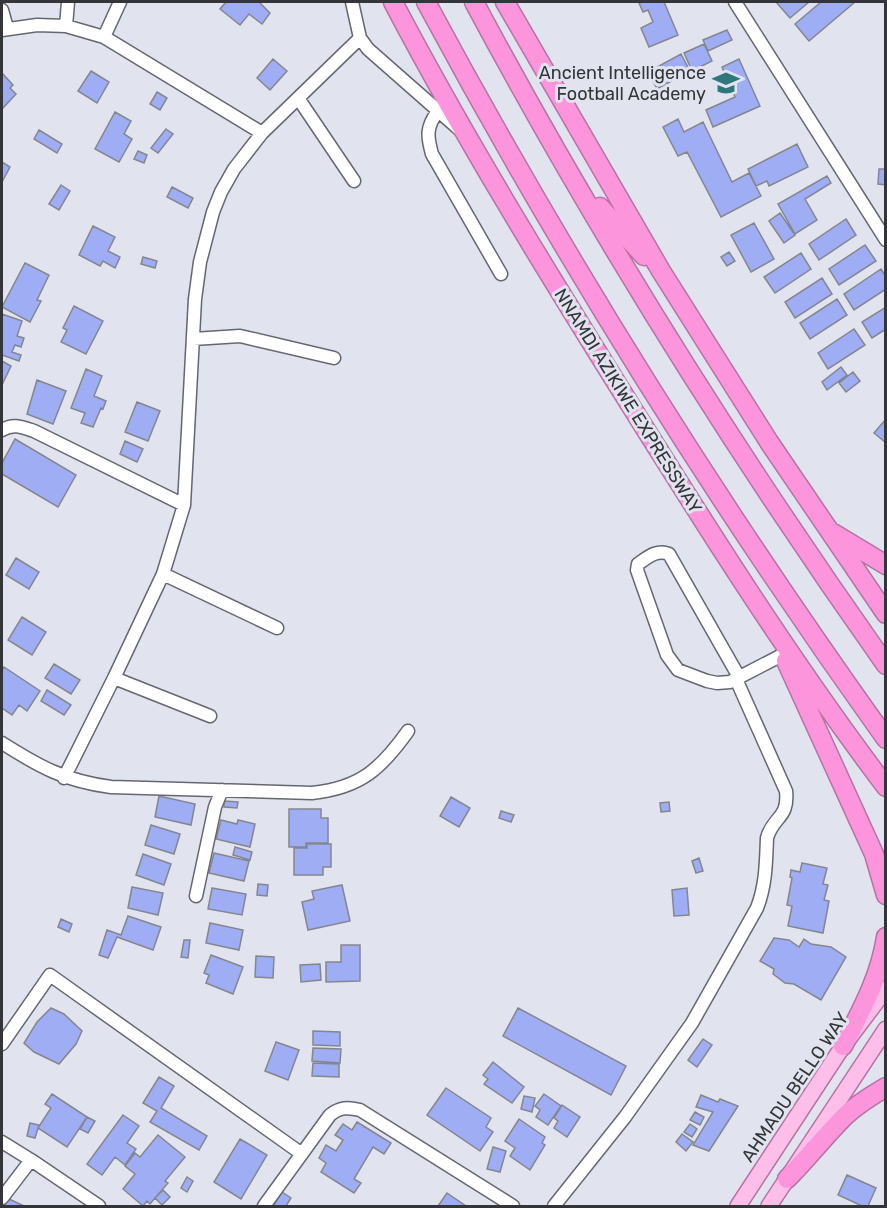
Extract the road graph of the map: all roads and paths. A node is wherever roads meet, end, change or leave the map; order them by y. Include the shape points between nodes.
1 (68, 2) edge
2 (120, 2) edge
3 (352, 2) edge
4 (393, 2) edge
5 (426, 2) edge
6 (474, 2) edge
7 (505, 2) edge
8 (735, 2) edge
9 (2, 10) edge
10 (66, 26) junction
11 (4, 29) edge
12 (104, 37) junction
13 (360, 38) junction
14 (298, 98) junction
15 (438, 111) junction
16 (262, 133) junction
17 (465, 134) junction
18 (354, 181) dead end
19 (575, 184) junction
20 (885, 240) edge
21 (661, 271) junction
22 (501, 274) dead end
23 (570, 308) junction
24 (193, 339) junction
25 (334, 358) dead end
26 (633, 359) junction
27 (2, 430) edge
28 (184, 505) junction
29 (828, 530) junction
30 (885, 565) edge
31 (163, 574) junction
32 (885, 614) edge
33 (277, 628) dead end
34 (783, 647) junction
35 (885, 665) edge
36 (114, 678) junction
37 (737, 678) junction
38 (210, 716) dead end
39 (408, 731) dead end
40 (885, 739) edge
41 (2, 743) edge
42 (64, 778) junction
43 (885, 787) edge
44 (222, 790) junction
45 (885, 895) edge
46 (196, 896) dead end
47 (885, 937) edge
48 (885, 989) edge
49 (885, 1029) edge
50 (2, 1044) edge
51 (843, 1046) junction
52 (885, 1087) edge
53 (2, 1142) edge
54 (302, 1154) junction
55 (31, 1160) junction
56 (787, 1179) junction
57 (2, 1198) edge
58 (86, 1203) edge
59 (99, 1206) edge
60 (264, 1206) edge
61 (513, 1206) edge
62 (554, 1206) edge
63 (738, 1206) edge
64 (769, 1206) edge

1 - 10 street
2 - 12 street
3 - 13 street
4 - 17 highway, NNAMDI AZIKIWE EXPRESSWAY
5 - 26 highway, NNAMDI AZIKIWE EXPRESSWAY via 551,225
6 - 19 highway
7 - 21 highway
8 - 20 street
9 - 11 street
10 - 11 street
10 - 12 street
12 - 16 street
13 - 14 street
13 - 15 street
14 - 16 street
14 - 18 street
15 - 17 street
15 - 22 street via 428,133 432,154
16 - 24 street via 234,169 213,212 197,281
17 - 23 highway, NNAMDI AZIKIWE EXPRESSWAY
19 - 21 highway via 586,190 641,254
19 - 35 highway via 715,411
21 - 29 highway
23 - 26 highway
23 - 34 highway, NNAMDI AZIKIWE EXPRESSWAY
24 - 25 street via 240,336
24 - 28 street
26 - 40 highway, NNAMDI AZIKIWE EXPRESSWAY via 737,524
27 - 28 street via 20,426 34,431
28 - 31 street
29 - 30 highway
29 - 32 highway
31 - 33 street
31 - 36 street
34 - 37 street
34 - 43 highway, NNAMDI AZIKIWE EXPRESSWAY
34 - 45 highway via 791,674 870,844
36 - 38 street
36 - 42 street
37 - 37 street via 669,554 656,553 638,564 671,663 678,670 707,681 730,682
37 - 62 street via 786,791 788,804 767,838 762,896 692,1023 626,1117
39 - 44 street via 375,769 346,788 312,793
41 - 42 street
42 - 44 street via 111,788
44 - 46 street
47 - 51 highway via 870,992
48 - 51 main road, AHMADU BELLO WAY
49 - 56 main road
50 - 54 street via 50,975
51 - 63 main road, AHMADU BELLO WAY
52 - 56 highway via 843,1117
53 - 55 street
54 - 60 street
54 - 61 street via 330,1115 352,1108
55 - 57 street
55 - 58 street
56 - 64 main road
58 - 59 street

